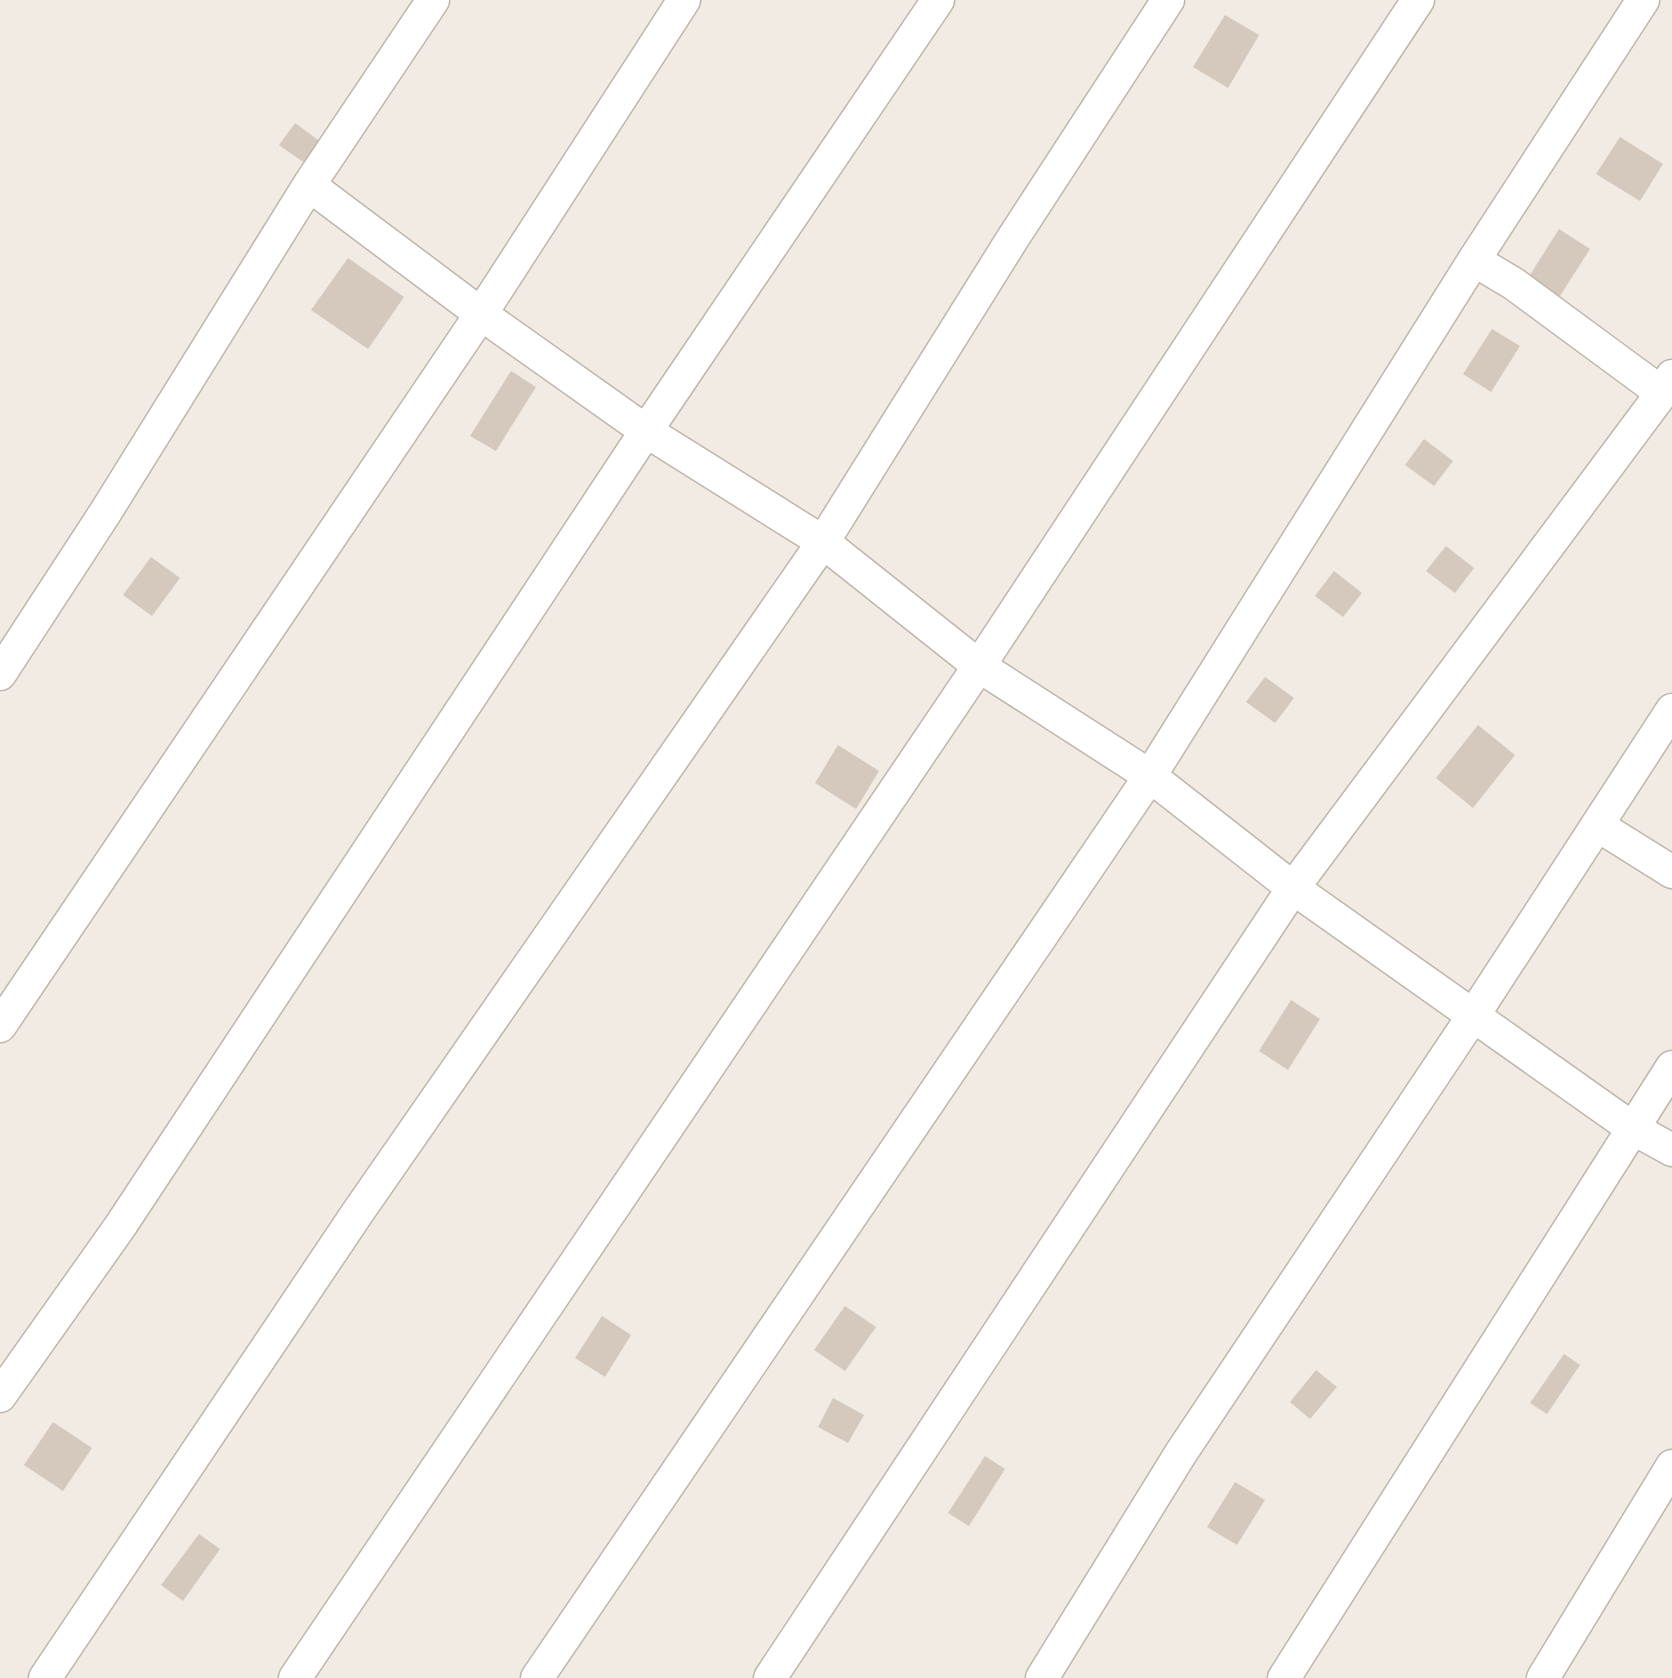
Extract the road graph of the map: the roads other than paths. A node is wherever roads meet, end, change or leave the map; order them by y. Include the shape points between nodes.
1 (433, 0) edge
2 (684, 0) edge
3 (1167, 0) edge
4 (1418, 0) edge
5 (1643, 0) edge
6 (936, 1) edge
7 (309, 185) junction
8 (1474, 260) junction
9 (481, 314) junction
10 (1667, 385) edge
11 (646, 430) junction
12 (824, 542) junction
13 (979, 666) junction
14 (0, 674) edge
15 (1672, 710) edge
16 (1150, 776) junction
17 (1597, 825) junction
18 (1672, 872) edge
19 (1293, 888) junction
20 (1473, 1016) junction
21 (0, 1026) edge
22 (1672, 1067) edge
23 (1632, 1128) junction
24 (1672, 1150) edge
25 (0, 1396) edge
26 (1672, 1466) edge
27 (45, 1678) edge
28 (295, 1678) edge
29 (537, 1678) edge
30 (770, 1678) edge
31 (1042, 1678) edge
32 (1284, 1678) edge
33 (1543, 1678) edge

1 - 7 street
2 - 9 street
3 - 12 street
4 - 13 street
5 - 8 street
6 - 11 street
7 - 9 street
7 - 14 street
8 - 10 street
8 - 16 street
9 - 11 street
9 - 21 street
10 - 19 street
11 - 12 street
11 - 25 street via 119,1228
12 - 13 street
12 - 27 street via 358,1212
13 - 16 street
13 - 28 street
15 - 17 street
16 - 19 street
16 - 29 street
17 - 18 street
17 - 20 street
19 - 20 street
19 - 30 street
20 - 23 street
20 - 31 street via 1181,1453
22 - 23 street
23 - 24 street
23 - 32 street
26 - 33 street

